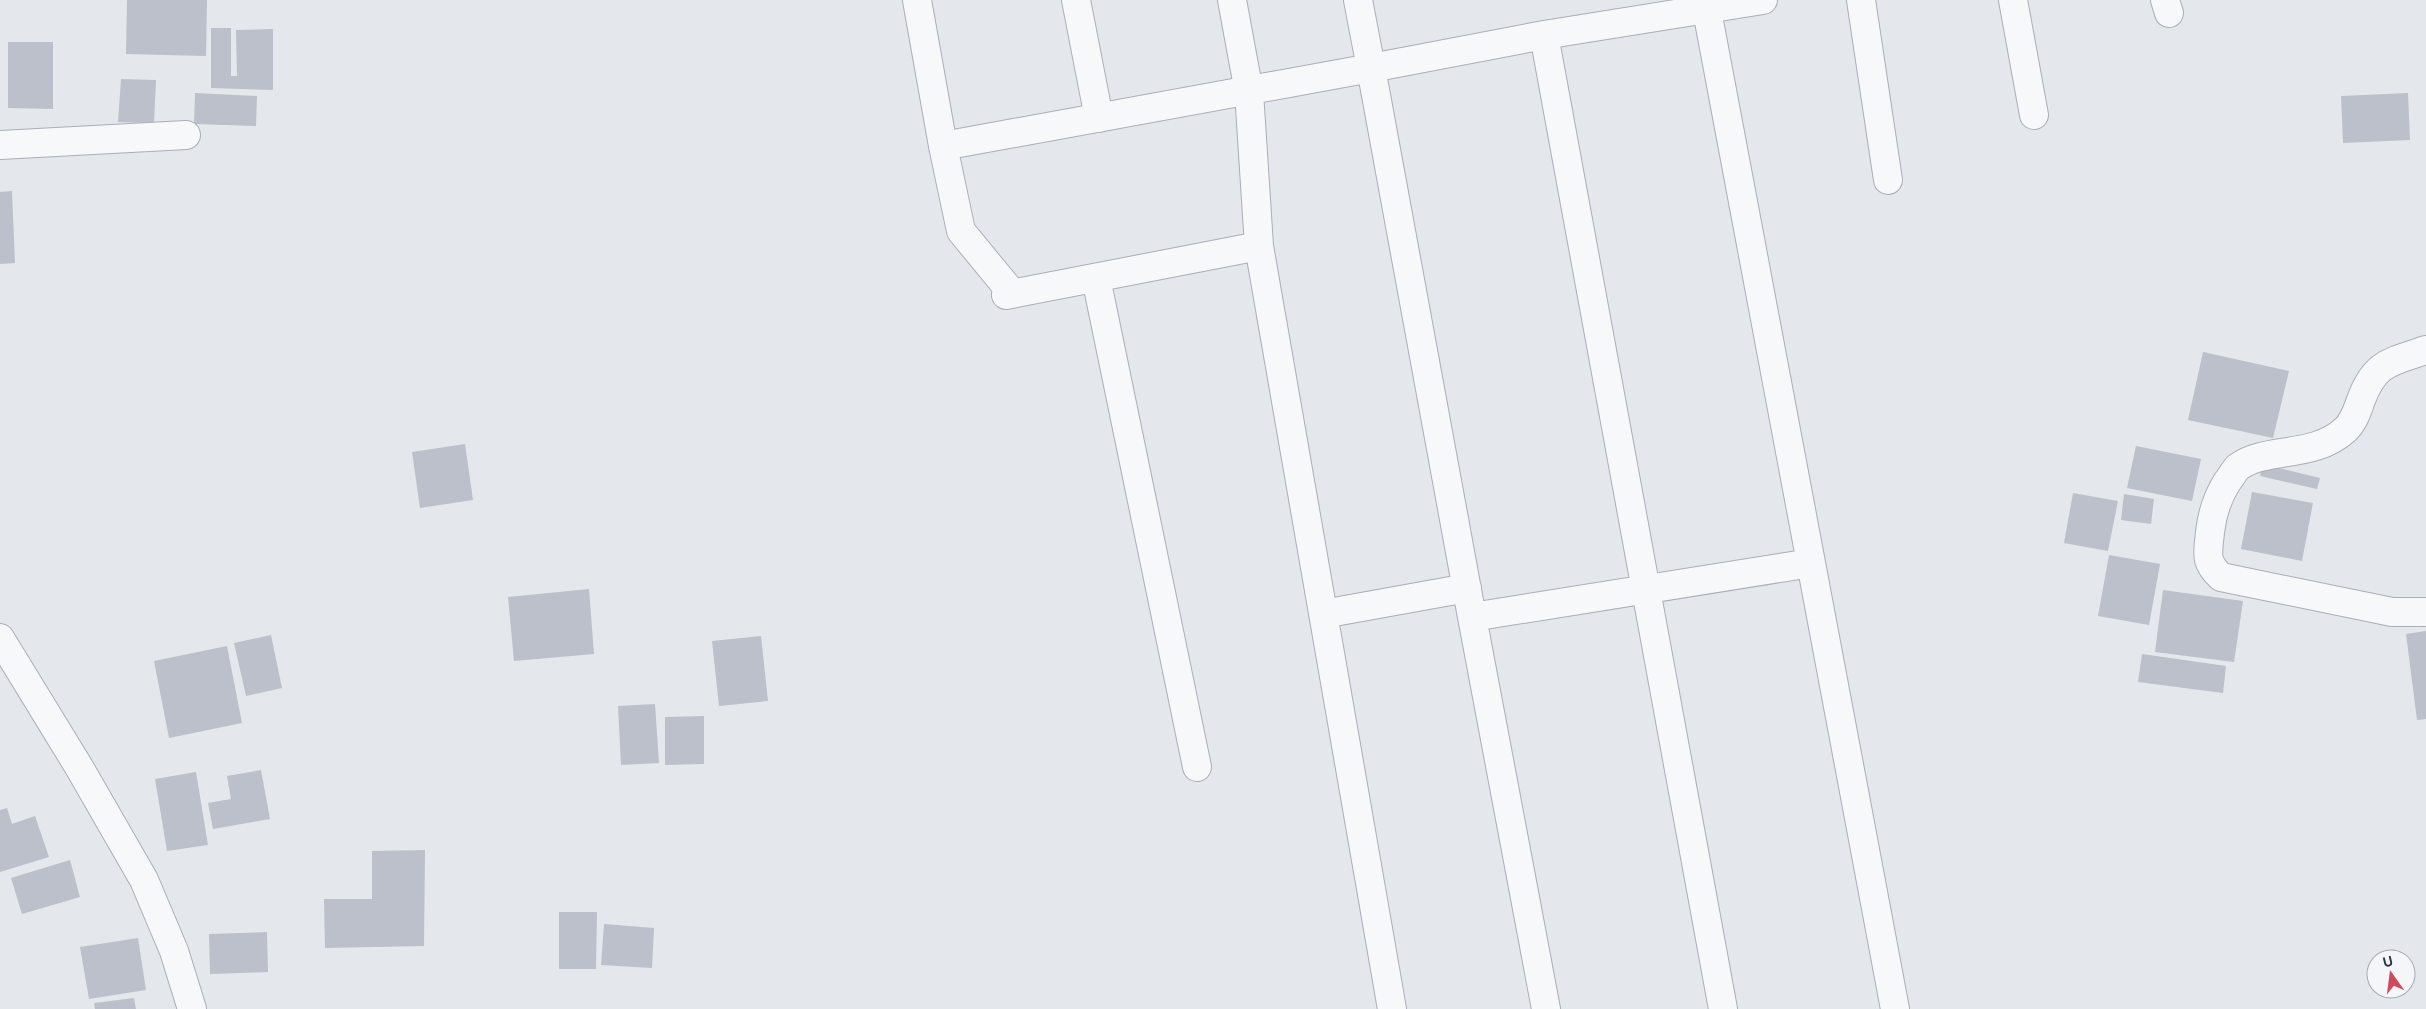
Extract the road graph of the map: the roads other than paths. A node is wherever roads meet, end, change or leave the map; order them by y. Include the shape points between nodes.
1 (917, 0) edge
2 (1076, 0) edge
3 (1232, 0) edge
4 (1358, 0) edge
5 (1763, 0) edge
6 (1861, 0) edge
7 (2013, 0) edge
8 (1705, 4) edge
9 (1544, 36) junction
10 (1371, 68) junction
11 (1249, 92) junction
12 (2034, 115) dead end
13 (1099, 118) junction
14 (186, 135) dead end
15 (0, 145) edge
16 (943, 146) junction
17 (1888, 180) dead end
18 (1259, 246) junction
19 (1096, 278) junction
20 (2426, 350) edge
21 (1811, 563) junction
22 (1467, 588) junction
23 (1646, 590) junction
24 (2426, 612) edge
25 (1323, 614) junction
26 (1472, 617) junction
27 (0, 638) edge
28 (1197, 767) dead end
29 (192, 1009) edge
30 (1392, 1009) edge
31 (1546, 1009) edge
32 (1723, 1009) edge
33 (1896, 1009) edge

1 - 16 street
2 - 13 street
3 - 11 street
4 - 10 street
5 - 8 street
6 - 17 street
7 - 12 street
8 - 9 street
8 - 21 street
9 - 10 street
9 - 23 street
10 - 11 street
10 - 22 street
11 - 13 street
11 - 18 street
13 - 16 street
14 - 15 street
16 - 19 street via 960,231 1007,286 1006,295
18 - 19 street
18 - 25 street
19 - 28 street
20 - 24 street via 2383,365 2366,385 2354,420 2345,431 2313,449 2249,461 2236,468 2220,494 2212,519 2207,559 2221,577 2392,612
21 - 23 street
21 - 33 street
22 - 25 street
22 - 26 street
23 - 26 street
23 - 32 street
25 - 30 street
26 - 31 street
27 - 29 street via 144,880 174,952

